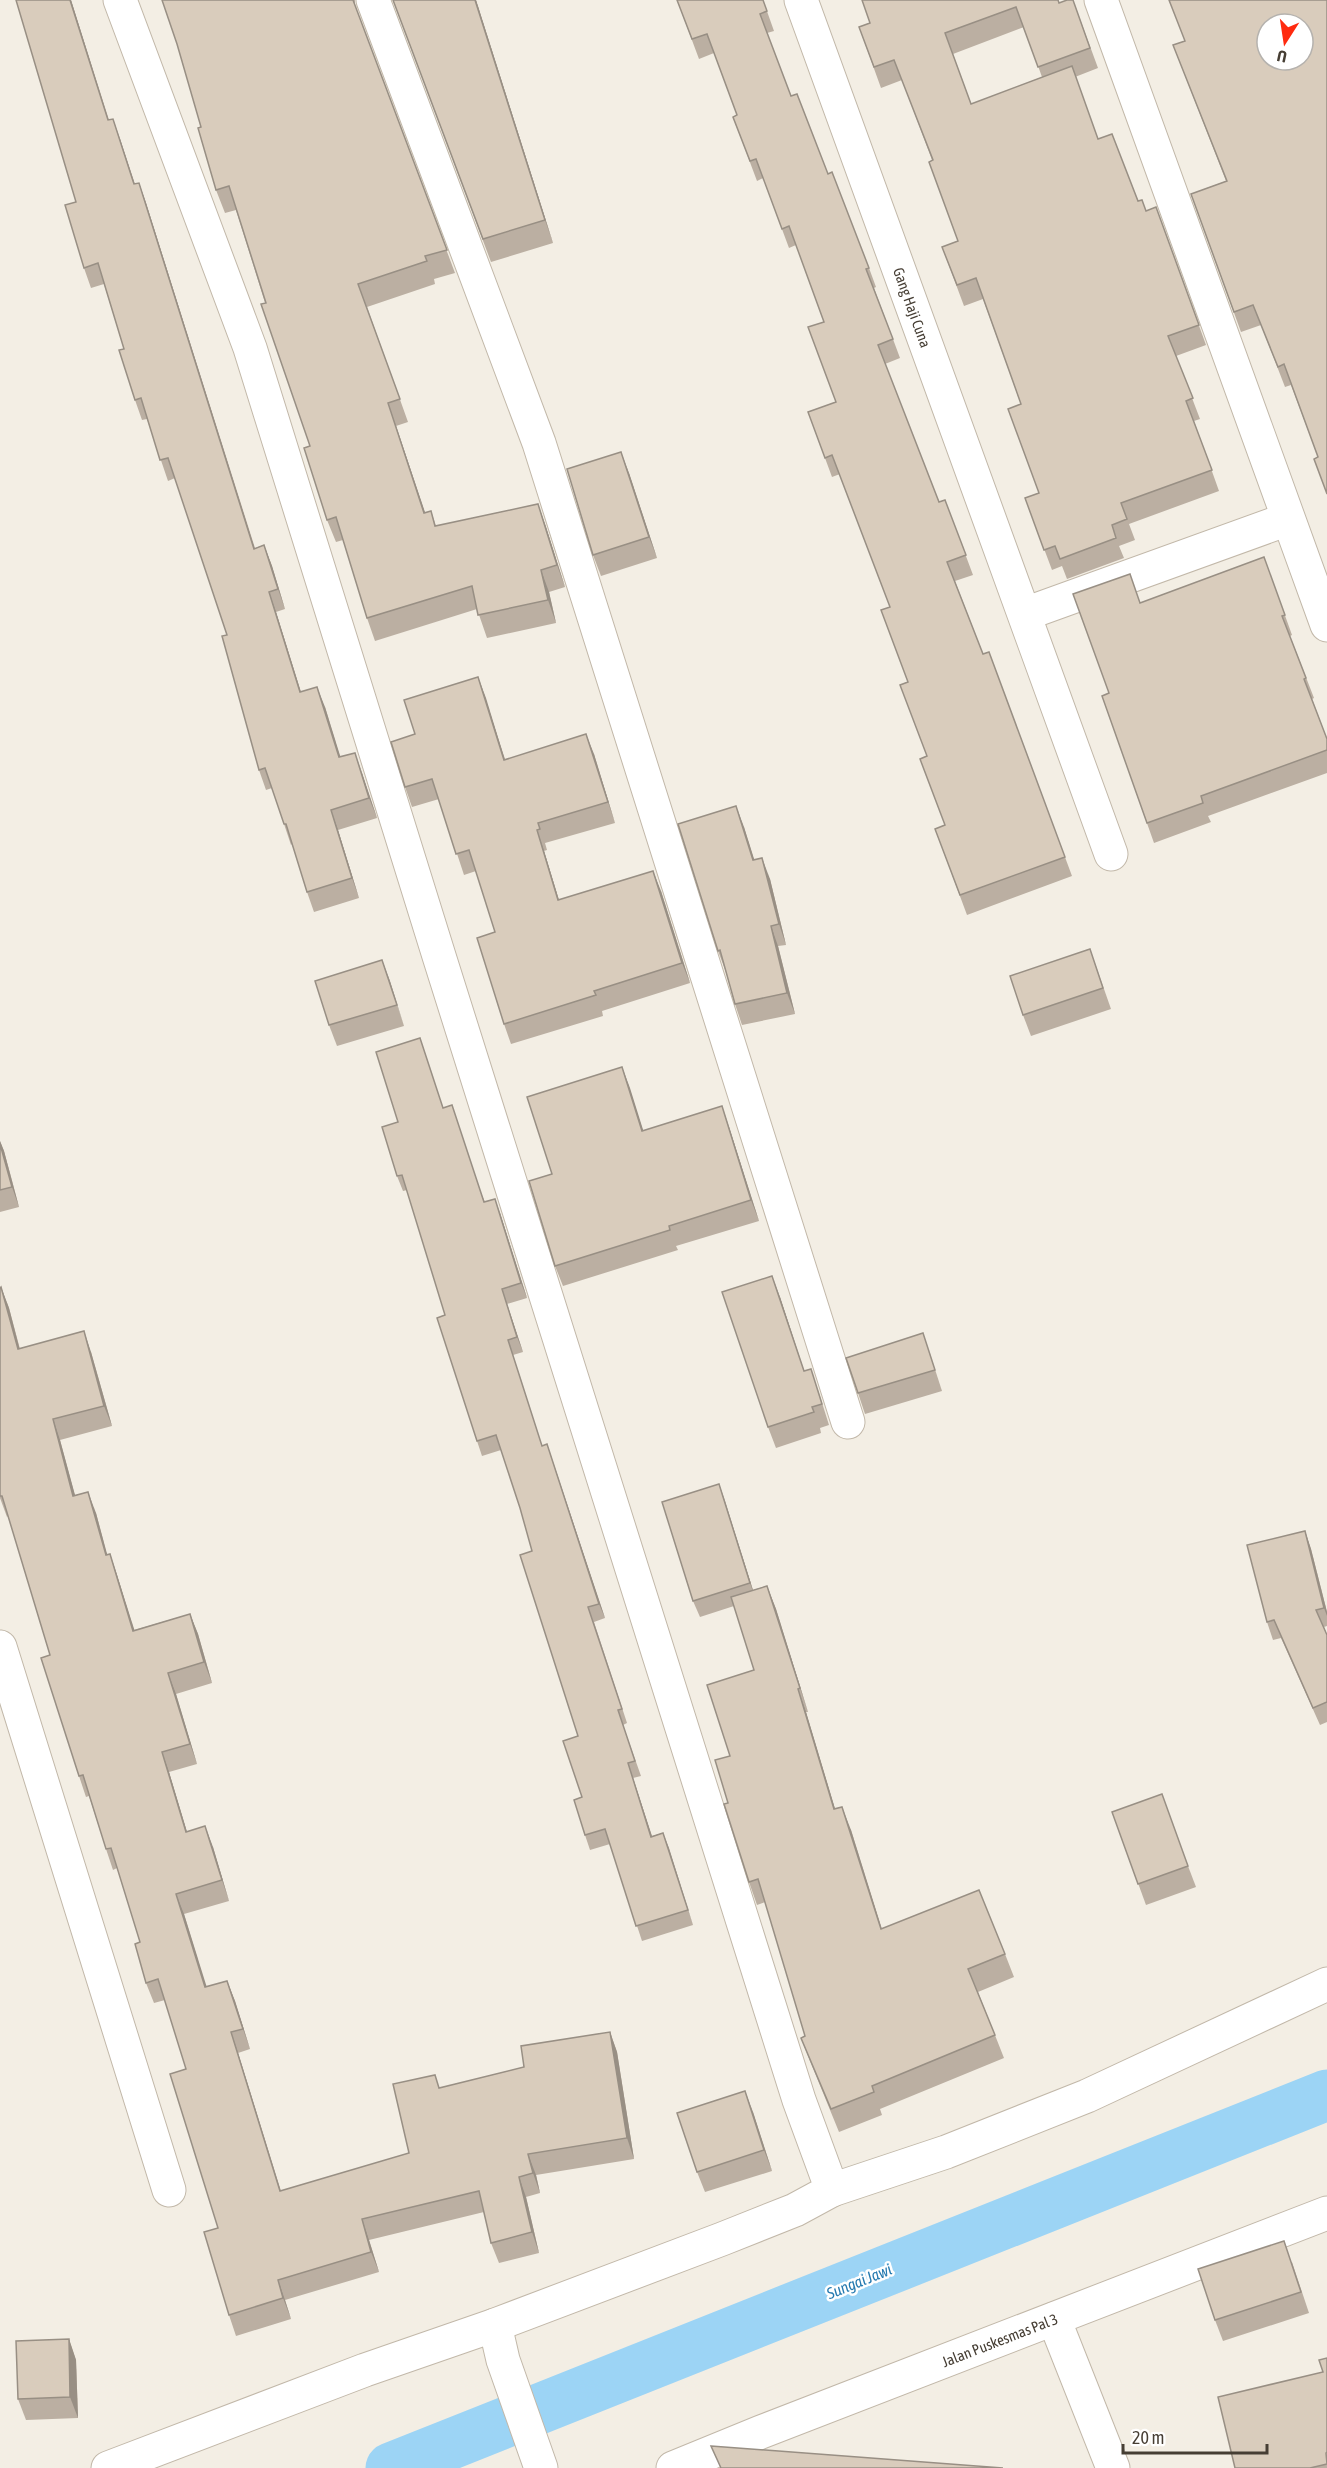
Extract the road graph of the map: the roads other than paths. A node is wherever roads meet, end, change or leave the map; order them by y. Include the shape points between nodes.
1 (120, 0) edge
2 (373, 0) edge
3 (801, 0) edge
4 (1101, 0) edge
5 (1288, 519) junction
6 (1025, 614) junction
7 (1327, 625) edge
8 (1111, 854) dead end
9 (848, 1422) dead end
10 (0, 1647) edge
11 (1327, 1984) edge
12 (169, 2190) dead end
13 (832, 2190) junction
14 (1327, 2213) edge
15 (1054, 2319) junction
16 (495, 2325) junction
17 (108, 2468) edge
18 (541, 2468) edge
19 (673, 2468) edge
20 (1113, 2468) edge

1 - 13 street via 250,348 795,2089
2 - 9 street via 539,443
3 - 6 street, Gang Haji Cuna
4 - 5 street
5 - 6 street
5 - 7 street
6 - 8 street, Gang Haji Cuna
10 - 12 street
11 - 13 street via 1087,2096 946,2152
13 - 16 street via 795,2210
14 - 15 street, Jalan Puskesmas Pal 3
15 - 19 street, Jalan Puskesmas Pal 3
15 - 20 street
16 - 17 street
16 - 18 street via 502,2360

